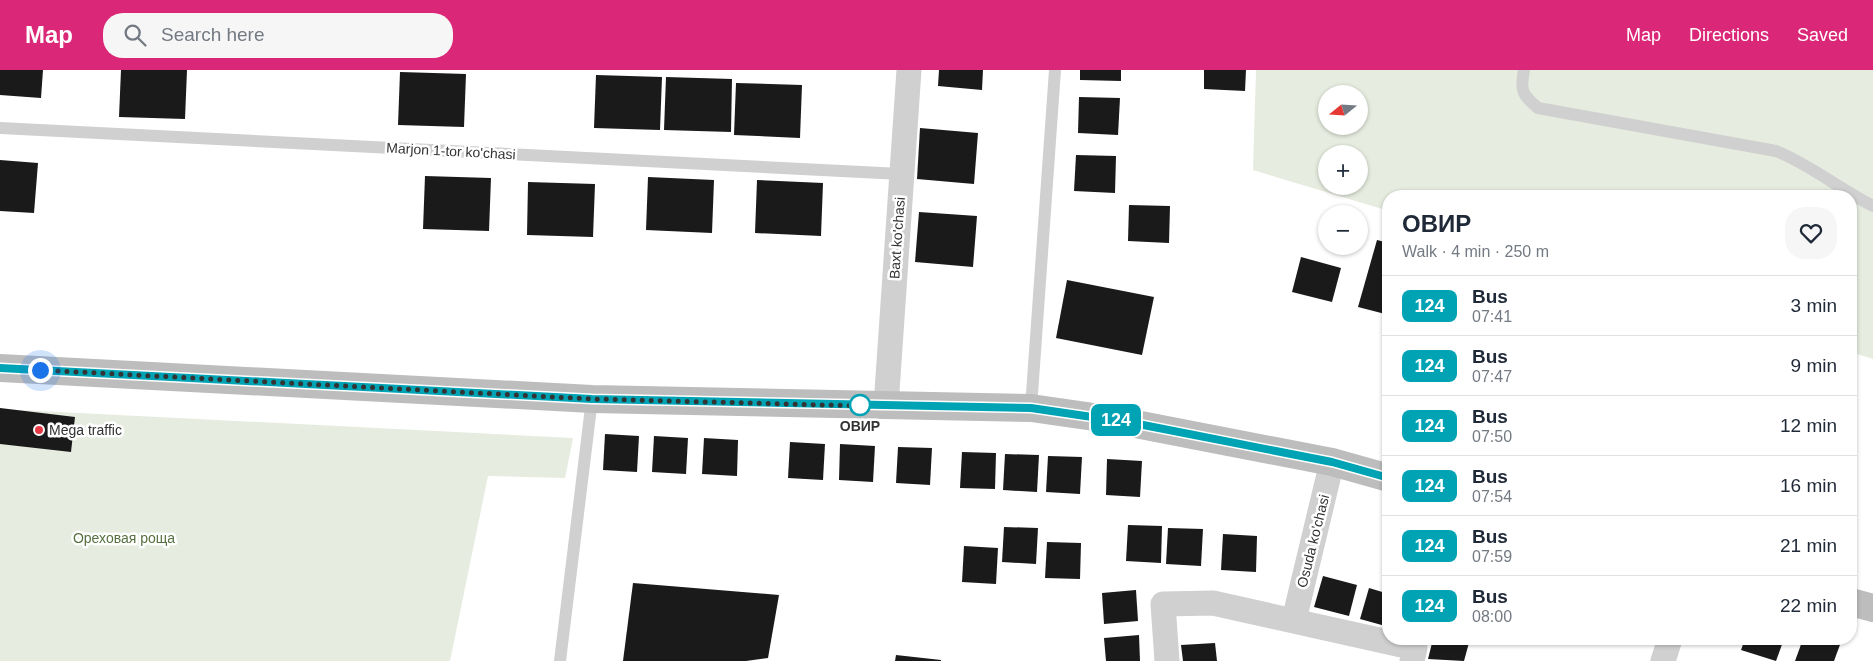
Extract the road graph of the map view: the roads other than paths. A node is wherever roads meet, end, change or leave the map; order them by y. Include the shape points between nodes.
1 (909, 70) edge
2 (1055, 70) edge
3 (1524, 70) edge
4 (0, 128) edge
5 (901, 174) junction
6 (1843, 190) edge
7 (1857, 198) edge
8 (1873, 206) edge
9 (0, 368) edge
10 (592, 399) junction
11 (886, 406) junction
12 (1031, 408) junction
13 (1332, 462) junction
14 (1382, 476) edge
15 (1857, 604) edge
16 (1873, 608) edge
17 (1294, 620) junction
18 (1382, 640) edge
19 (1402, 645) edge
20 (1668, 645) edge
21 (560, 661) edge
22 (1167, 661) edge
23 (1412, 661) edge
24 (1663, 661) edge

1 - 5 street, Baxt ko'chasi
2 - 12 lane
3 - 6 lane via 1521,84 1525,97 1538,108 1776,151 1804,162
4 - 5 lane, Marjon 1-tor ko'chasi
5 - 11 street, Baxt ko'chasi
7 - 8 lane
9 - 10 main road
10 - 11 main road
10 - 21 lane
11 - 12 main road
12 - 13 main road via 1115,420
13 - 14 main road
13 - 17 street, Osuda ko'chasi
15 - 16 main road
17 - 18 street
17 - 22 street via 1213,603 1163,604
19 - 23 street via 1415,648
20 - 24 street

